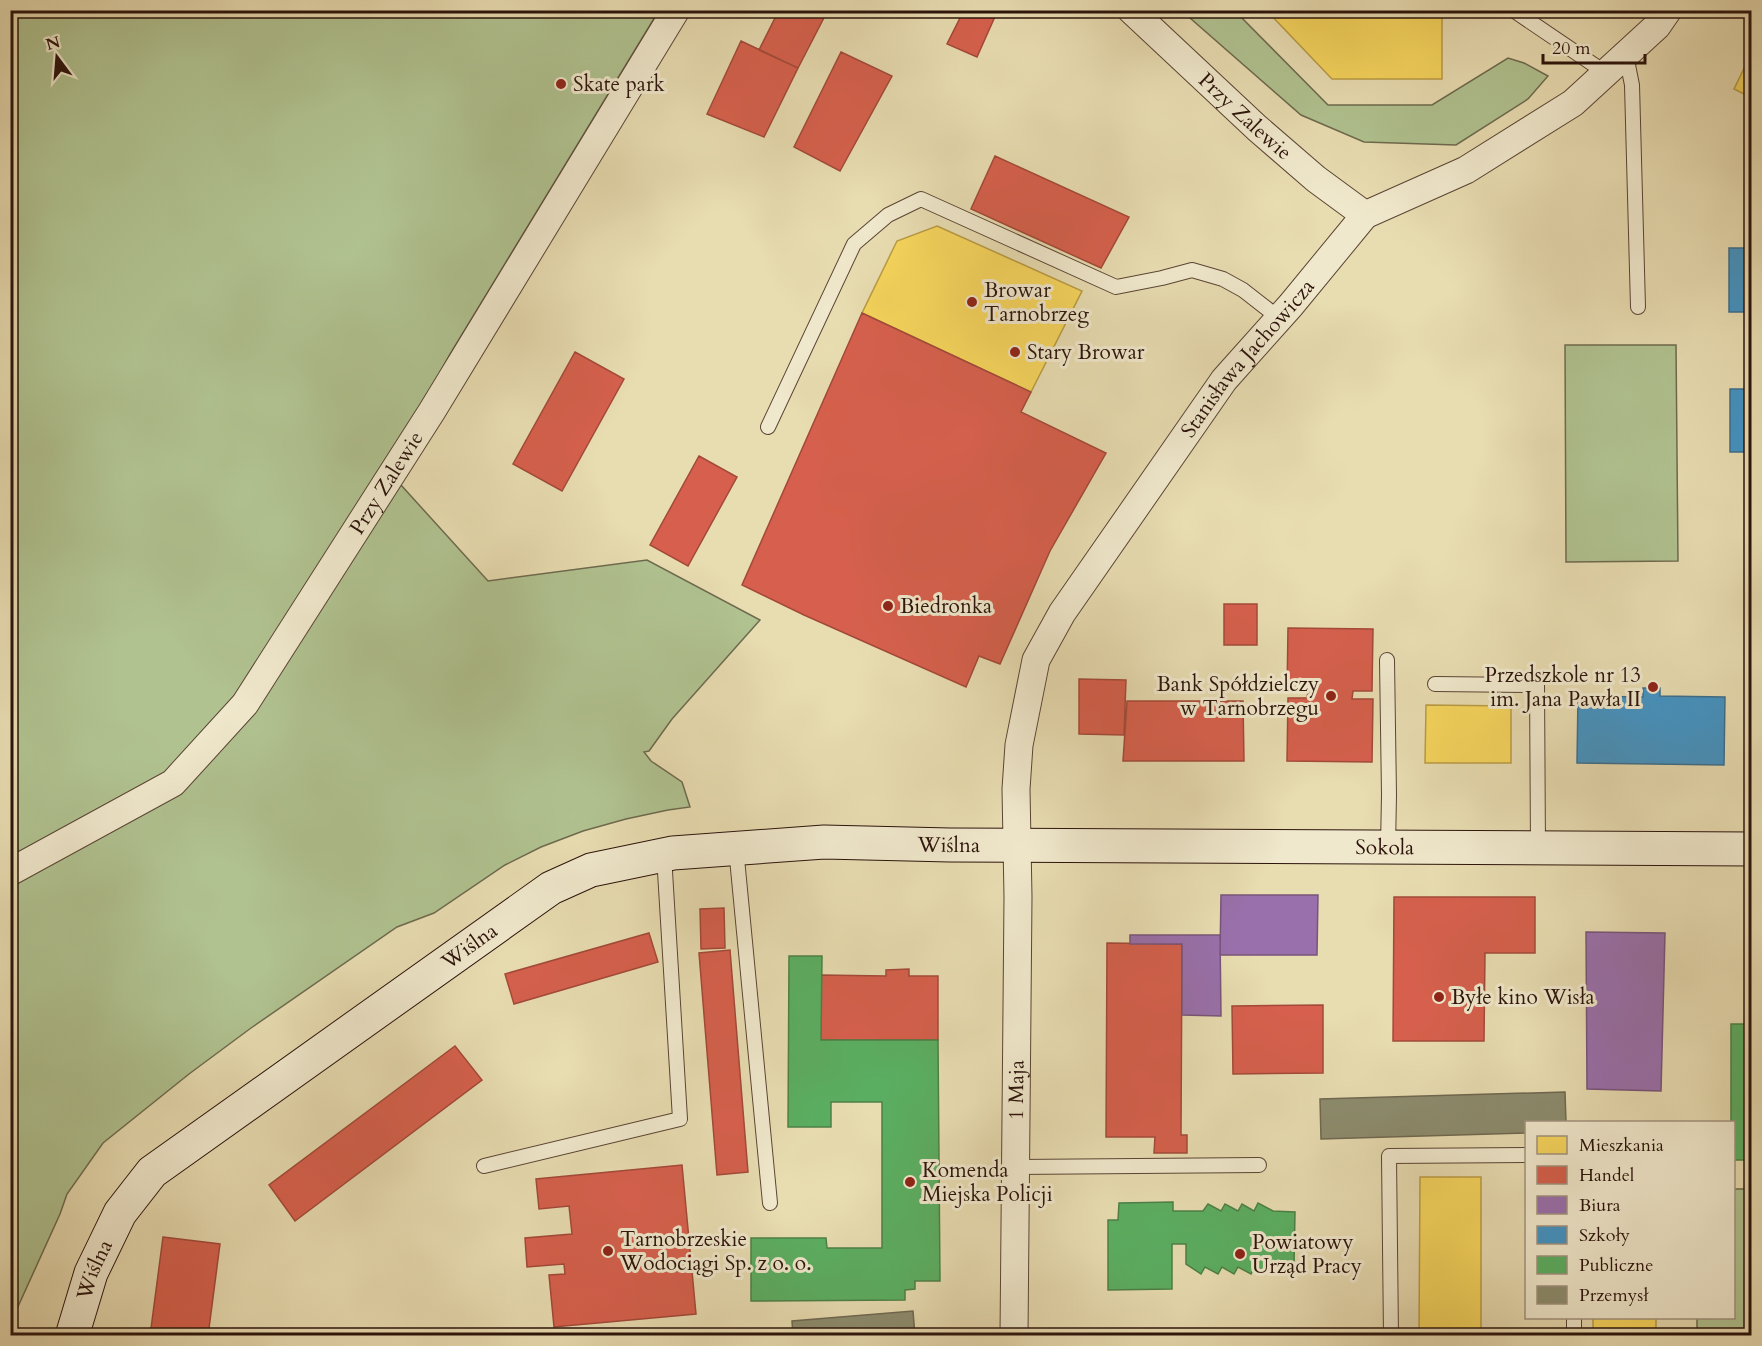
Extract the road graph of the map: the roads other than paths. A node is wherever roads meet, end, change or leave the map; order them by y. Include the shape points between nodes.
1 (676, 10) edge
2 (1131, 10) edge
3 (1513, 10) edge
4 (1668, 10) edge
5 (1626, 55) junction
6 (1606, 73) junction
7 (1365, 215) junction
8 (1638, 307) dead end
9 (1279, 318) junction
10 (768, 427) dead end
11 (1387, 660) dead end
12 (1435, 684) dead end
13 (1018, 845) junction
14 (1388, 847) junction
15 (736, 848) junction
16 (1538, 848) junction
17 (1752, 849) edge
18 (664, 855) junction
19 (10, 872) edge
20 (1525, 1155) edge
21 (1259, 1165) dead end
22 (484, 1166) dead end
23 (1016, 1167) junction
24 (770, 1203) dead end
25 (1574, 1319) edge
26 (72, 1335) edge
27 (1014, 1335) edge
28 (1391, 1335) edge
29 (1574, 1335) edge

1 - 19 street, Przy Zalewie via 432,411 245,704 173,783
2 - 7 street, Przy Zalewie via 1316,179
3 - 6 lane
4 - 5 street, Stanisława Jachowicza
5 - 6 street, Stanisława Jachowicza
5 - 8 lane via 1632,85
6 - 7 street, Stanisława Jachowicza via 1573,103 1466,170
7 - 9 street, Stanisława Jachowicza
9 - 10 lane via 1243,290 1192,270 1116,287 921,199 888,215 854,244
9 - 13 street, Stanisława Jachowicza via 1224,380 1062,613 1036,660 1019,745
11 - 14 lane
12 - 16 lane via 1537,685
13 - 14 street, Sokola
13 - 15 street, Wiślna via 824,842
13 - 23 street, 1 Maja
14 - 16 street, Sokola
15 - 18 street, Wiślna
15 - 24 lane
16 - 17 street, Sokola
18 - 22 lane via 680,1119
18 - 26 street, Wiślna via 591,870 551,888 152,1172 120,1213 91,1273
20 - 28 lane via 1389,1156
21 - 23 lane
23 - 27 street, 1 Maja
25 - 29 lane

